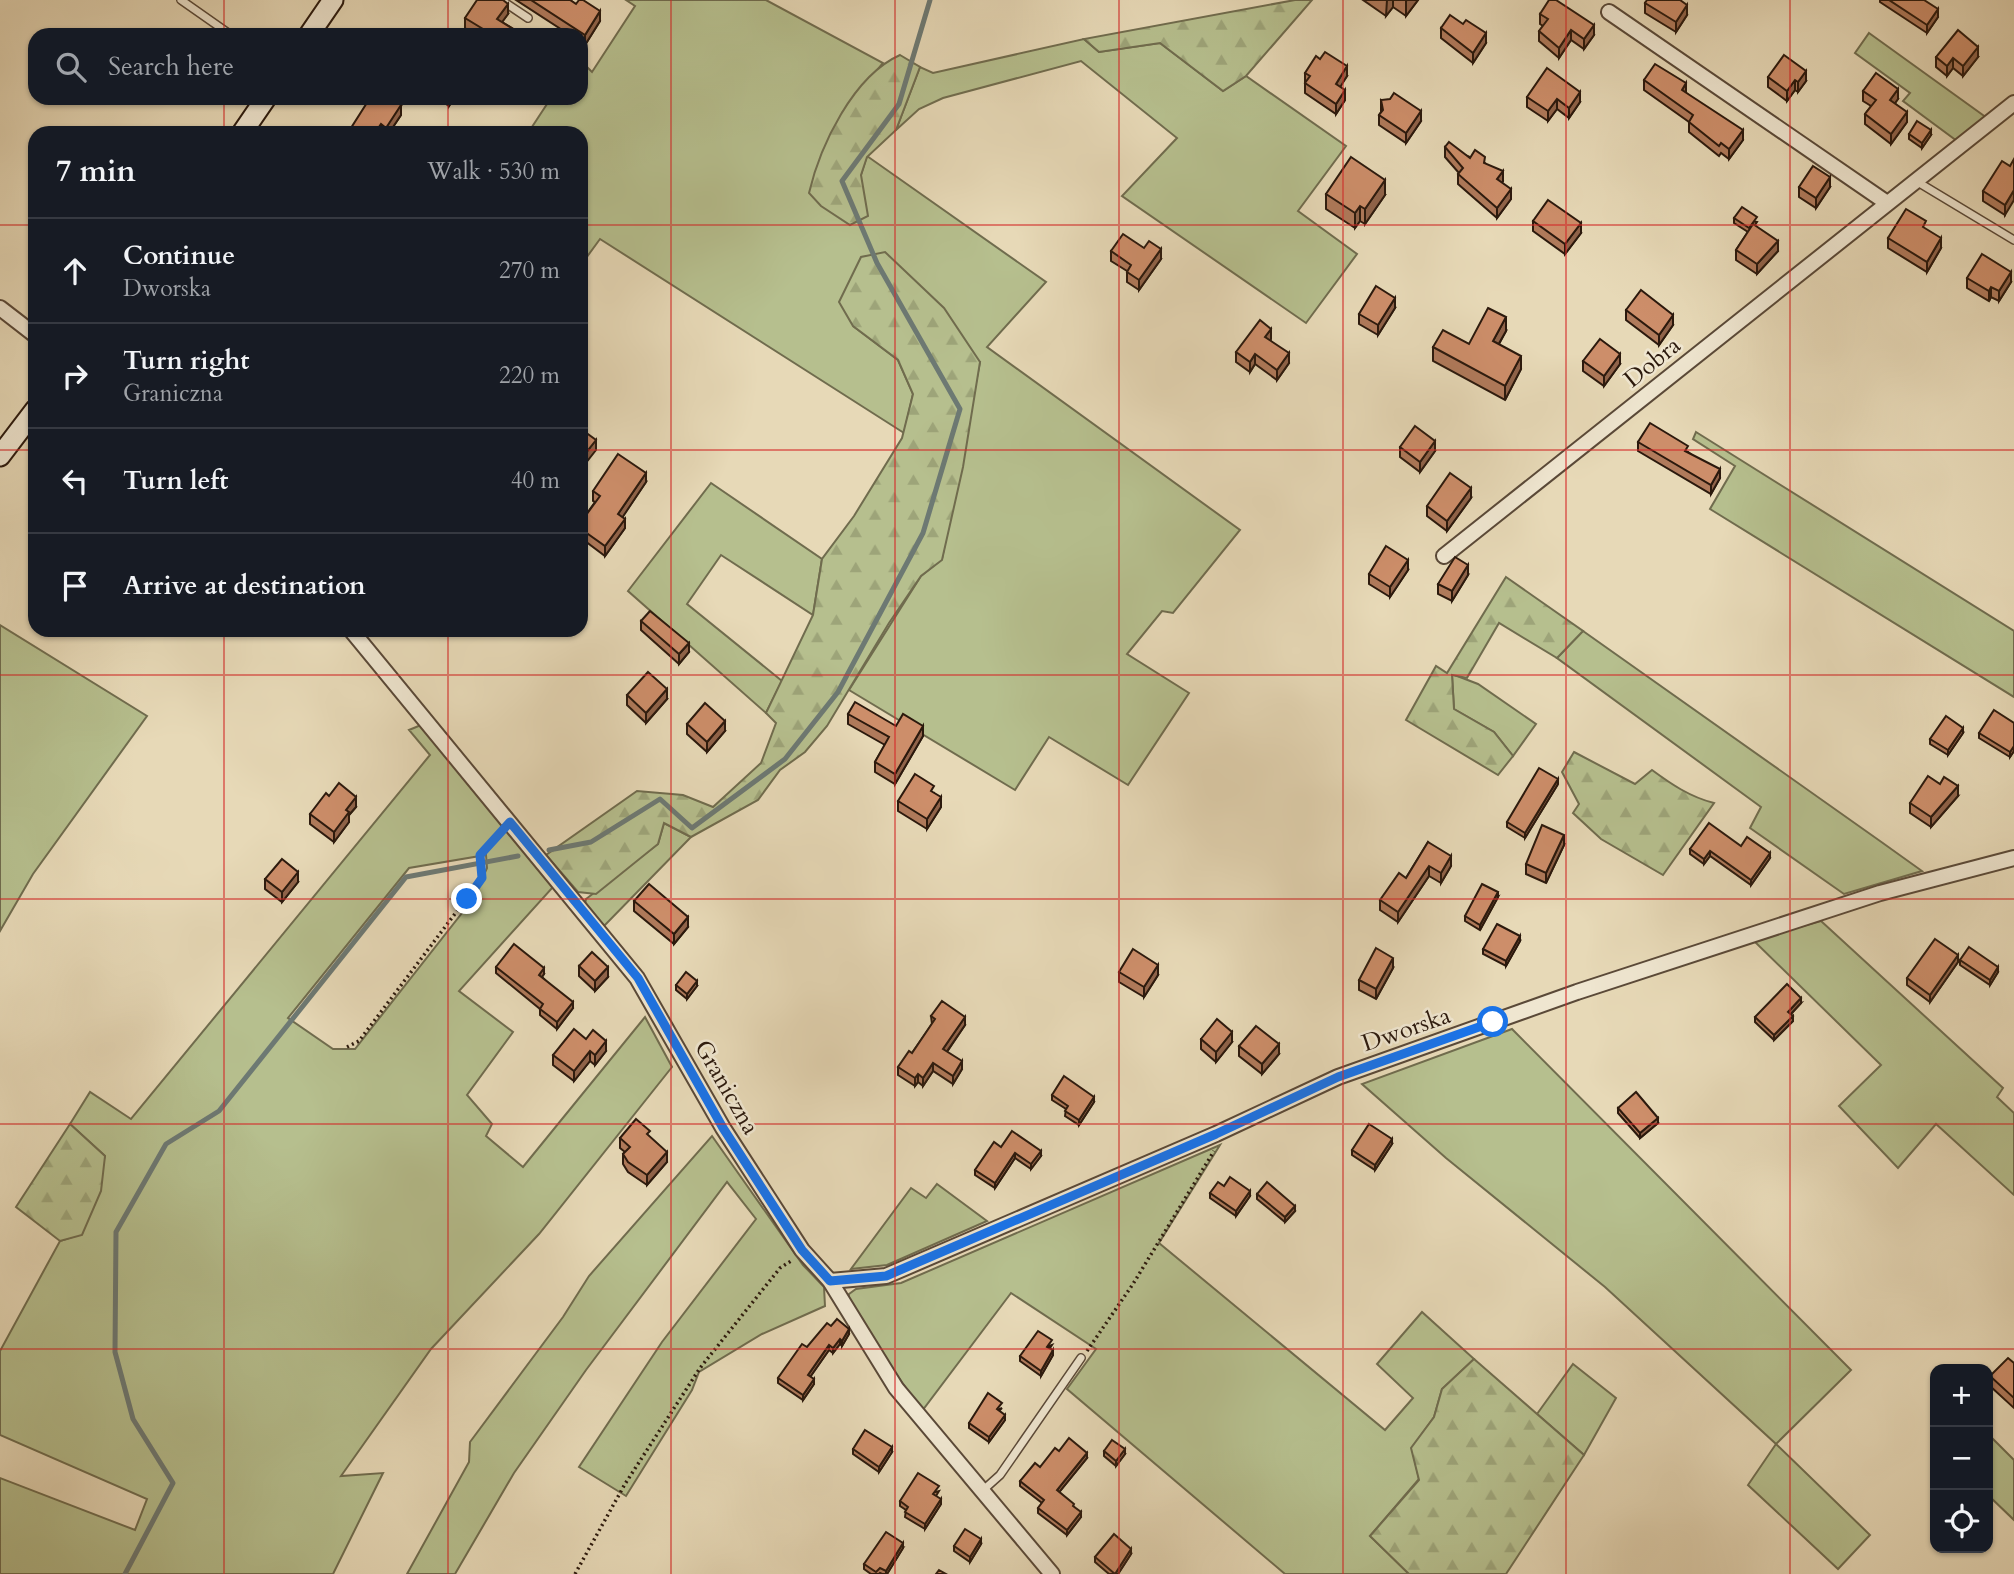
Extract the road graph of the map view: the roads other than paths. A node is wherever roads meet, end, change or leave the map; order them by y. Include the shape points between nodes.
1 (181, 0) edge
2 (501, 0) edge
3 (329, 2) edge
4 (1609, 12) dead end
5 (528, 18) dead end
6 (222, 28) edge
7 (313, 28) edge
8 (2014, 103) edge
9 (261, 105) edge
10 (247, 126) edge
11 (1916, 181) junction
12 (1888, 203) junction
13 (2014, 240) edge
14 (0, 308) edge
15 (28, 330) edge
16 (28, 419) edge
17 (0, 456) edge
18 (1444, 556) dead end
19 (358, 637) edge
20 (2014, 858) edge
21 (830, 1281) junction
22 (1082, 1358) road end
23 (980, 1492) junction
24 (1052, 1574) edge

1 - 6 lane
2 - 5 lane
3 - 7 main road
4 - 12 street
8 - 11 street, Dobra
9 - 10 main road
11 - 12 street, Dobra
11 - 13 lane
12 - 18 street, Dobra
14 - 15 street
16 - 17 main road
19 - 21 street, Graniczna via 638,978 723,1128 805,1253
20 - 21 street, Dworska via 1880,893 1577,992 1338,1077 886,1276
21 - 23 street, Graniczna via 896,1388
22 - 23 lane via 1000,1475
23 - 24 street, Graniczna

